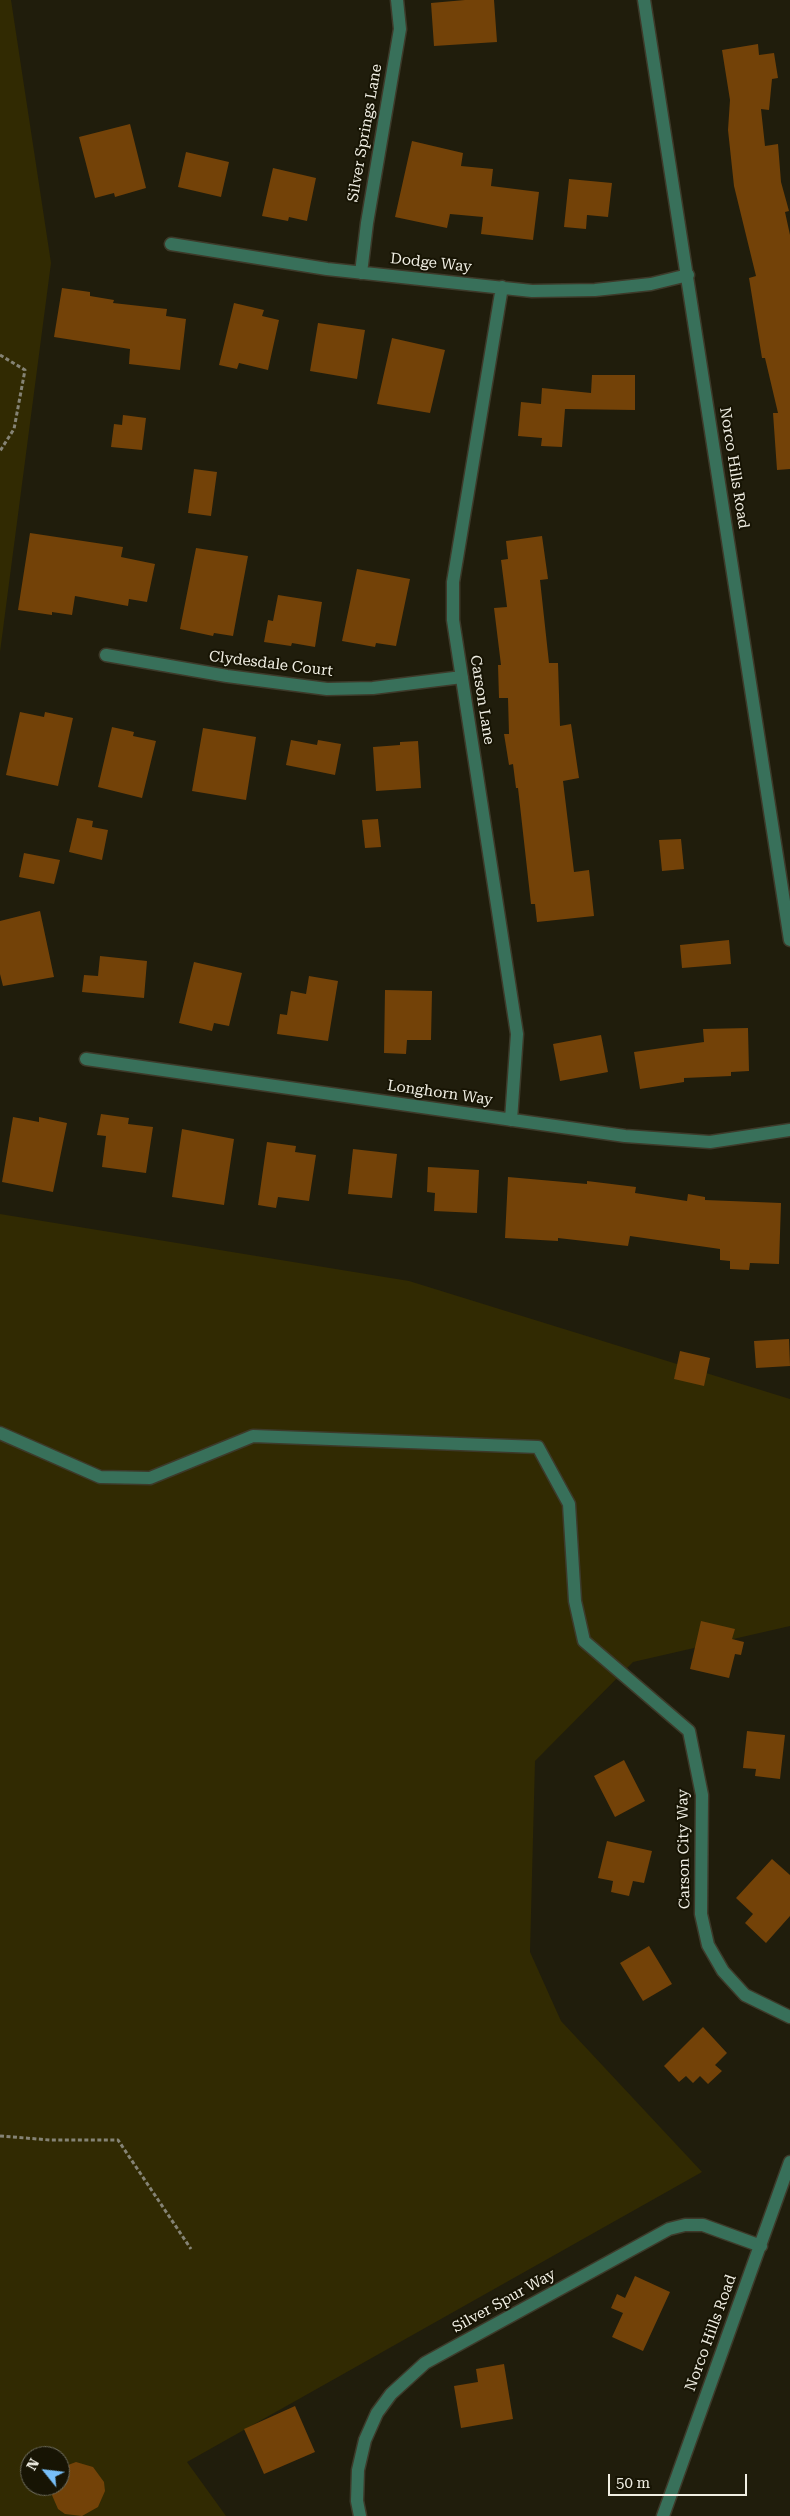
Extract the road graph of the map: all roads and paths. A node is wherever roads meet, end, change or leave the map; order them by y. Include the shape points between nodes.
1 (398, 0) edge
2 (644, 0) edge
3 (171, 244) dead end
4 (361, 272) junction
5 (688, 275) junction
6 (502, 287) junction
7 (0, 355) edge
8 (0, 450) edge
9 (106, 655) dead end
10 (462, 678) junction
11 (790, 940) edge
12 (86, 1059) dead end
13 (511, 1120) junction
14 (790, 1130) edge
15 (0, 1433) edge
16 (790, 2017) edge
17 (0, 2136) edge
18 (790, 2162) edge
19 (761, 2246) junction
20 (191, 2249) dead end
21 (360, 2516) edge
22 (663, 2516) edge

1 - 4 street, Silver Springs Lane via 400,29
2 - 5 street, Norco Hills Road
3 - 4 street, Dodge Way
4 - 6 street, Dodge Way
5 - 6 street, Dodge Way via 650,284 595,290
5 - 11 street, Norco Hills Road
6 - 10 street, Carson Lane via 453,582 453,620
7 - 8 path via 25,370 14,429
9 - 10 street, Clydesdale Court via 327,689 373,688
10 - 13 street, Carson Lane via 516,1034
12 - 13 street, Longhorn Way
13 - 14 street, Longhorn Way via 625,1136 710,1142
15 - 16 street, Carson City Way via 100,1477 150,1478 253,1436 538,1447 569,1504 575,1600 584,1641 689,1731 702,1796 699,1875 701,1914 708,1945 723,1971 745,1995
17 - 20 path via 118,2140
18 - 19 street, Norco Hills Road
19 - 21 street, Silver Spur Way via 703,2225 670,2229 425,2363 391,2394 377,2413 365,2440 358,2470
19 - 22 street, Norco Hills Road

